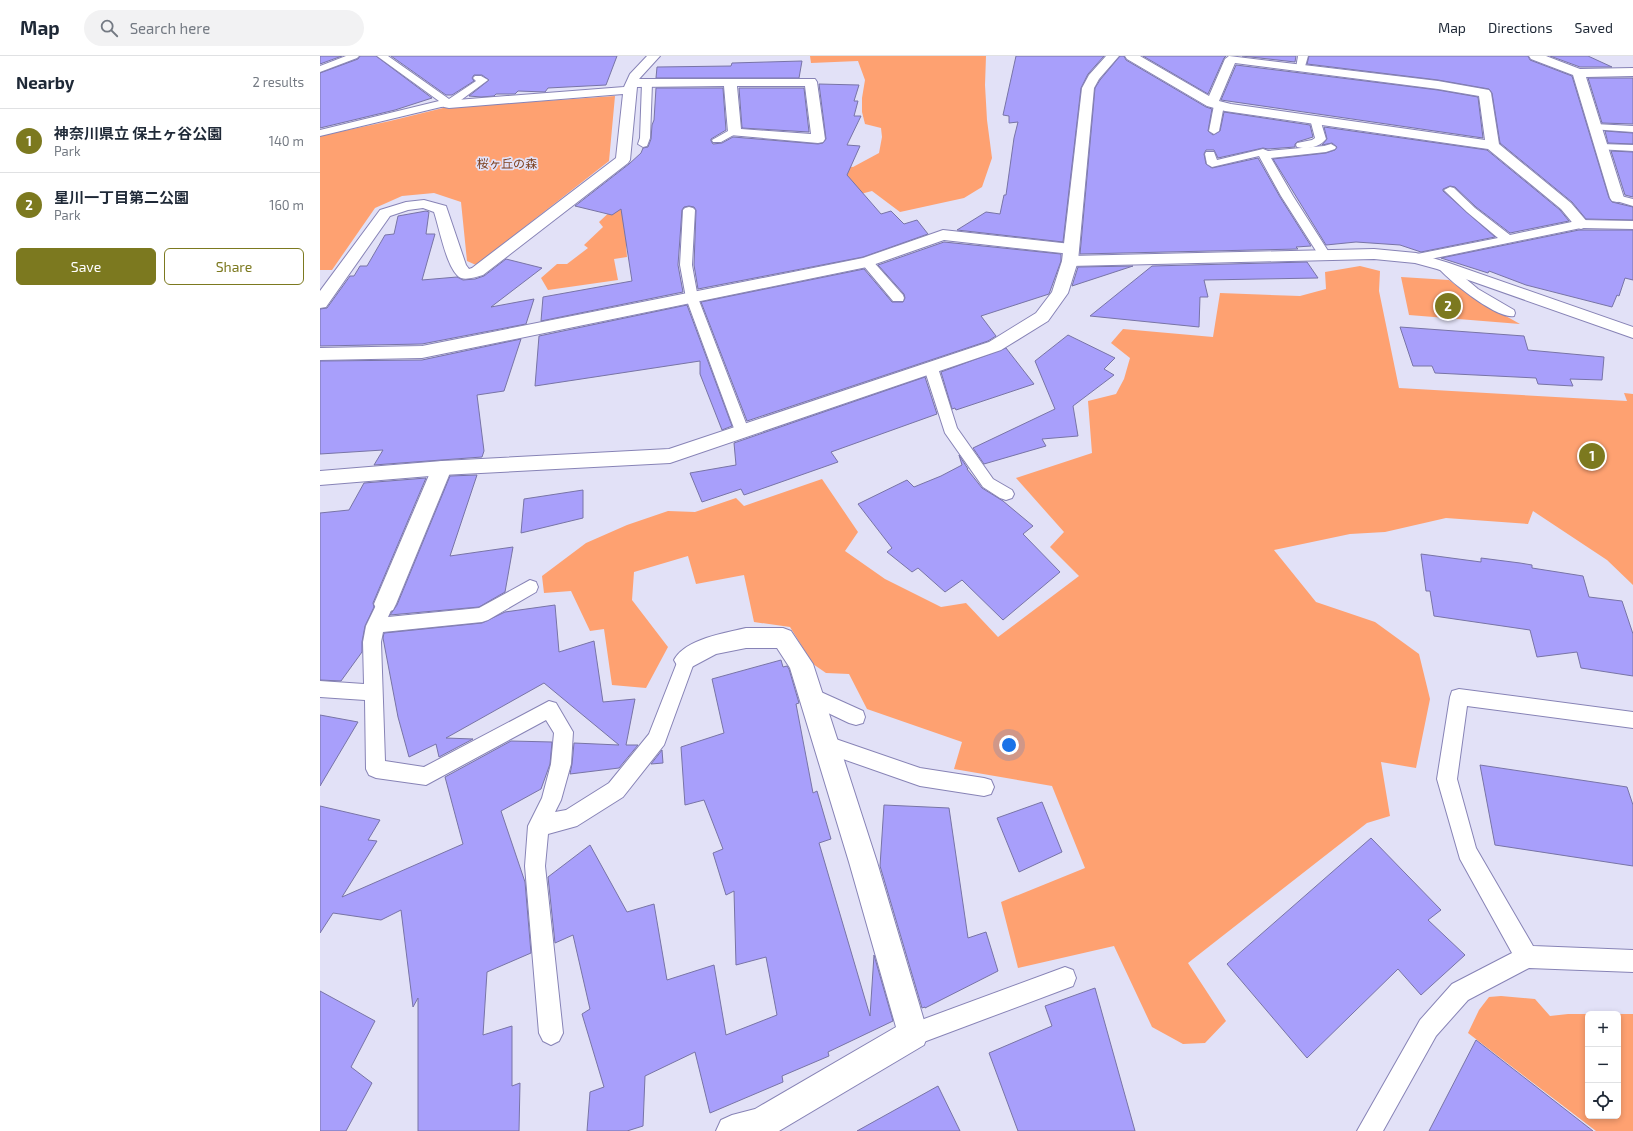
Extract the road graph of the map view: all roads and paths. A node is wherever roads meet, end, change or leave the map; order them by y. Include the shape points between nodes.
1 (354, 56) edge
2 (382, 56) edge
3 (654, 56) edge
4 (1113, 56) edge
5 (1131, 56) edge
6 (1535, 56) edge
7 (1232, 57) edge
8 (1302, 62) edge
9 (320, 69) edge
10 (1633, 72) edge
11 (1579, 73) junction
12 (478, 78) dead end
13 (730, 82) junction
14 (647, 83) junction
15 (630, 87) junction
16 (449, 104) junction
17 (1215, 104) junction
18 (1315, 119) junction
19 (1595, 127) junction
20 (1633, 129) edge
21 (735, 130) junction
22 (1214, 131) dead end
23 (320, 133) edge
24 (717, 140) dead end
25 (642, 144) dead end
26 (1492, 145) junction
27 (1331, 147) dead end
28 (1601, 147) junction
29 (1633, 148) edge
30 (1210, 154) dead end
31 (1264, 154) junction
32 (1450, 190) dead end
33 (1616, 198) joint
34 (1633, 203) edge
35 (689, 210) dead end
36 (1581, 224) junction
37 (1633, 225) edge
38 (1507, 239) junction
39 (1324, 254) junction
40 (1071, 255) junction
41 (1416, 258) junction
42 (868, 262) junction
43 (1443, 266) junction
44 (692, 298) junction
45 (898, 298) dead end
46 (320, 302) edge
47 (1509, 312) dead end
48 (1633, 333) edge
49 (320, 354) edge
50 (931, 368) junction
51 (742, 431) junction
52 (442, 468) junction
53 (320, 478) edge
54 (1006, 494) dead end
55 (530, 587) dead end
56 (385, 604) joint
57 (375, 626) junction
58 (686, 660) joint
59 (320, 689) edge
60 (373, 693) junction
61 (812, 696) junction
62 (856, 717) dead end
63 (1633, 720) edge
64 (827, 745) junction
65 (984, 787) dead end
66 (538, 826) junction
67 (1527, 957) junction
68 (1633, 961) edge
69 (1065, 978) dead end
70 (550, 1033) dead end
71 (913, 1034) junction
72 (752, 1129) edge
73 (1369, 1131) edge

1 - 9 lane
2 - 16 lane
3 - 15 street via 634,77
4 - 40 street via 1093,78 1088,88
5 - 17 street
6 - 11 street
7 - 8 street
7 - 17 street
8 - 26 street via 1485,93
10 - 11 street
11 - 19 street
12 - 16 lane via 482,80
13 - 14 street
13 - 21 street
13 - 21 street via 811,82 818,139
14 - 15 street
14 - 25 lane via 645,138
15 - 16 street
15 - 46 street via 624,160 477,272 465,274 458,266 441,209 424,204 406,206 385,213
16 - 23 lane
17 - 18 street
17 - 22 lane
18 - 26 street
18 - 31 lane via 1321,139 1315,143 1263,149
19 - 20 lane
19 - 28 street
21 - 24 lane
26 - 36 street via 1566,206
27 - 31 lane
28 - 29 lane
28 - 33 street
30 - 31 lane via 1212,164
31 - 39 lane
32 - 38 lane
33 - 34 lane
35 - 44 lane via 686,265
36 - 37 lane
36 - 38 lane
38 - 41 lane
39 - 40 street
39 - 41 street via 1374,254
40 - 42 street via 943,235
40 - 50 street via 1060,293 1042,317 995,346
41 - 43 street
42 - 44 street
42 - 45 lane
43 - 47 lane via 1466,288
43 - 48 street
44 - 49 street via 422,352
44 - 51 lane
50 - 51 street
50 - 54 lane via 950,429 988,483
51 - 52 street via 670,456
52 - 53 street
52 - 56 street
55 - 57 lane via 482,615
56 - 57 lane
57 - 60 lane via 372,642
58 - 61 street via 711,646 746,638 783,638 801,664
58 - 66 lane via 657,739 616,790 570,819
59 - 60 lane
60 - 66 lane via 376,769 426,776 549,709 564,732 561,764 551,800
61 - 62 lane
61 - 64 street
63 - 67 lane via 1459,696 1447,779 1467,852
64 - 65 lane via 920,777
64 - 71 street
66 - 70 lane via 535,866
67 - 68 lane
67 - 73 lane via 1460,992 1428,1028
69 - 71 lane
71 - 72 street

